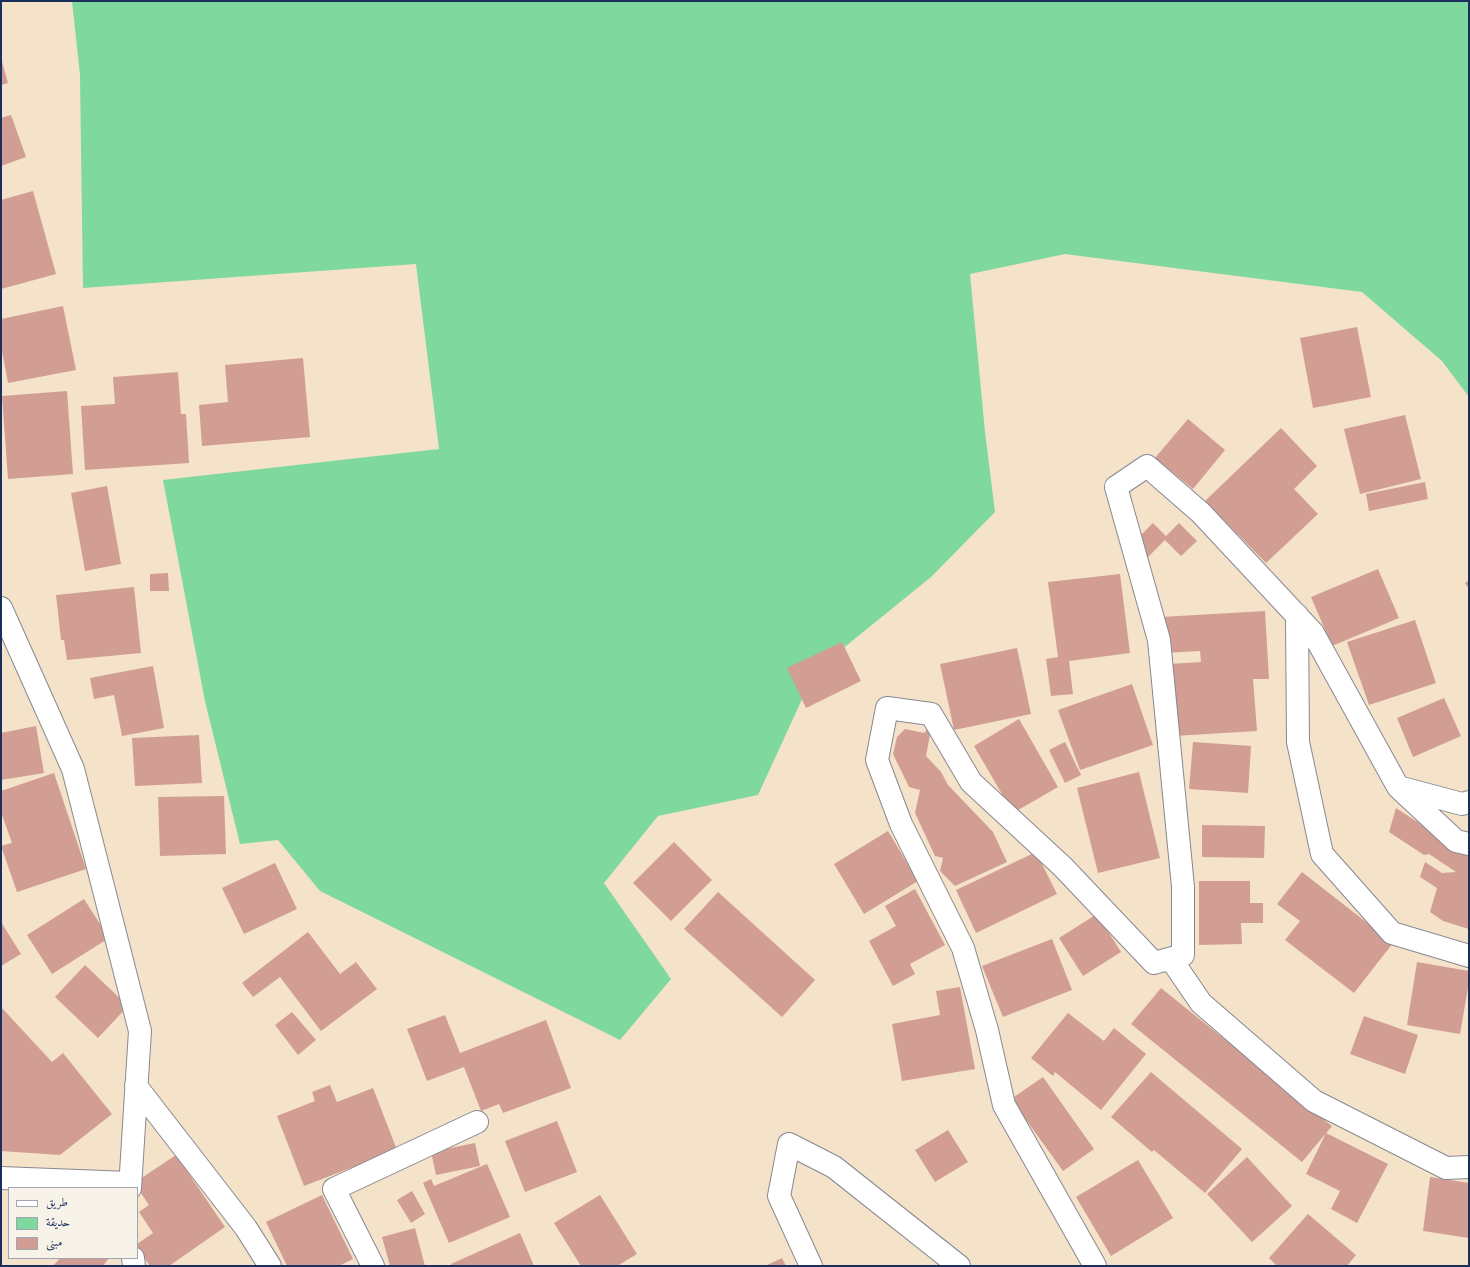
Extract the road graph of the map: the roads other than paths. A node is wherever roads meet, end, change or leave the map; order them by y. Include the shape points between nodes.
1 (1, 608) edge
2 (1297, 615) junction
3 (1398, 787) junction
4 (1469, 802) edge
5 (1469, 844) edge
6 (1469, 956) edge
7 (1171, 958) junction
8 (136, 1086) junction
9 (477, 1122) dead end
10 (1469, 1167) edge
11 (1, 1178) edge
12 (129, 1185) edge
13 (270, 1266) edge
14 (373, 1266) edge
15 (811, 1266) edge
16 (959, 1266) edge
17 (1095, 1266) edge

1 - 8 street via 74,769 140,1031
2 - 3 street via 1313,633
2 - 6 street via 1298,742 1322,854 1392,933
2 - 7 street via 1201,512 1147,466 1116,486 1159,640 1183,887 1183,955
3 - 4 street via 1462,804
3 - 5 street via 1456,841
7 - 10 street via 1201,1003 1314,1101 1446,1168
7 - 17 street via 1154,963 1063,867 970,782 931,714 887,708 877,760 901,824 963,948 987,1030 1004,1105
8 - 12 street
8 - 13 street via 246,1228
9 - 14 street via 334,1189
11 - 12 street
15 - 16 street via 779,1196 789,1144 834,1167

